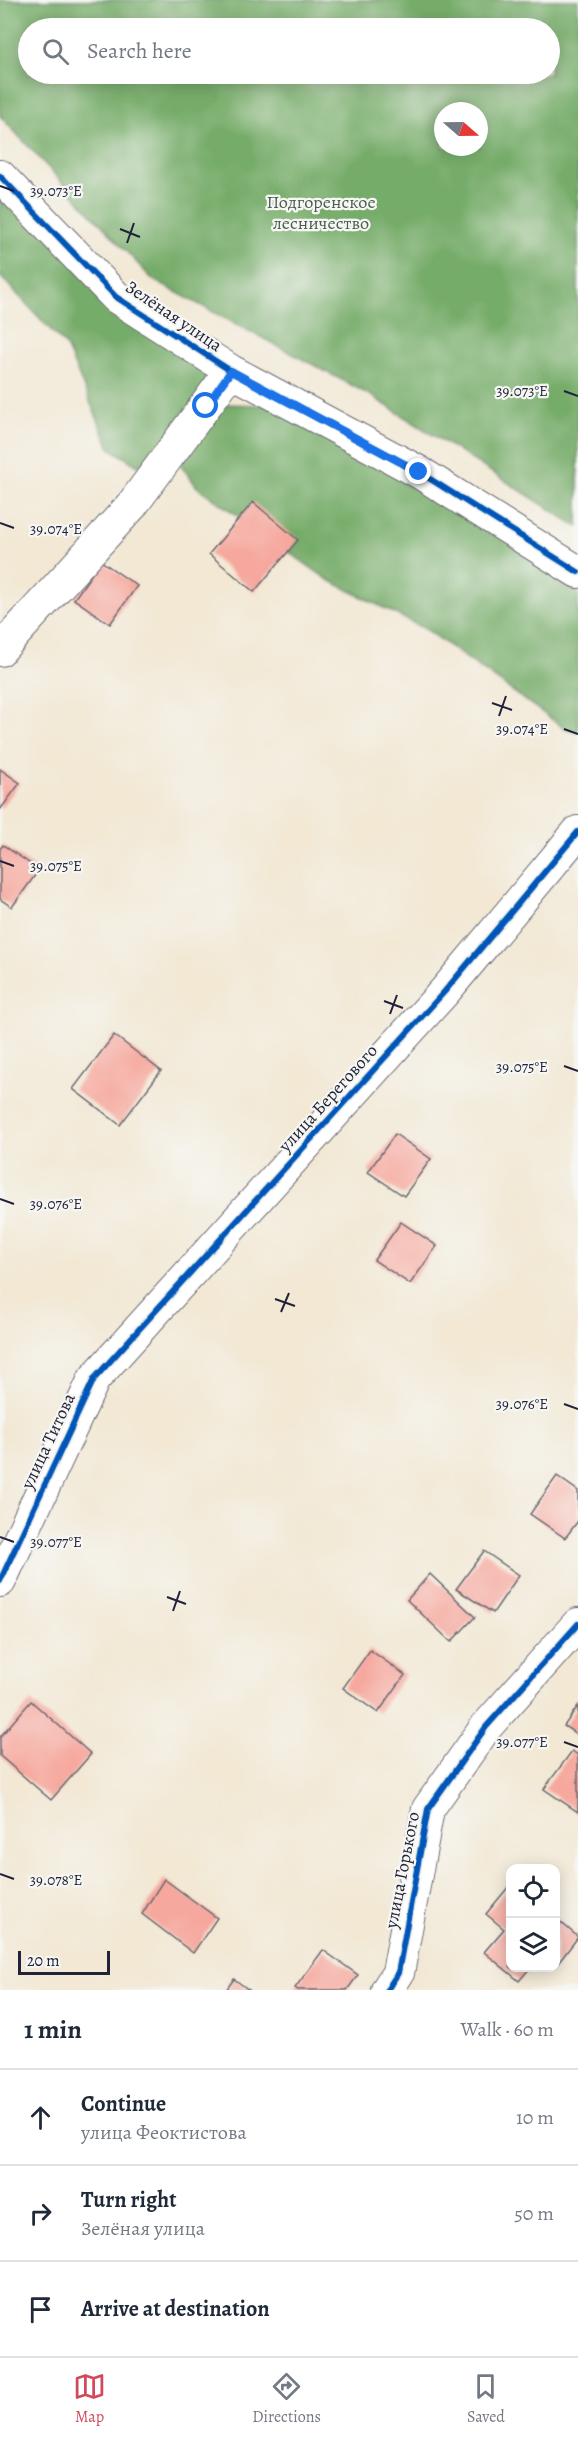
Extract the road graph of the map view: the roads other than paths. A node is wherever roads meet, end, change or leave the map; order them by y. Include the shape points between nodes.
1 (0, 176) edge
2 (231, 371) junction
3 (578, 572) edge
4 (0, 650) edge
5 (578, 832) edge
6 (94, 1379) joint
7 (0, 1581) edge
8 (578, 1624) edge
9 (387, 1990) edge

1 - 2 street, Зелёная улица via 116,297
2 - 3 street, Зелёная улица via 419,472
2 - 4 street via 132,505
5 - 6 street, улица Берегового via 445,991
6 - 7 street, улица Титова
8 - 9 street, улица Горького via 486,1727 428,1809 398,1973

